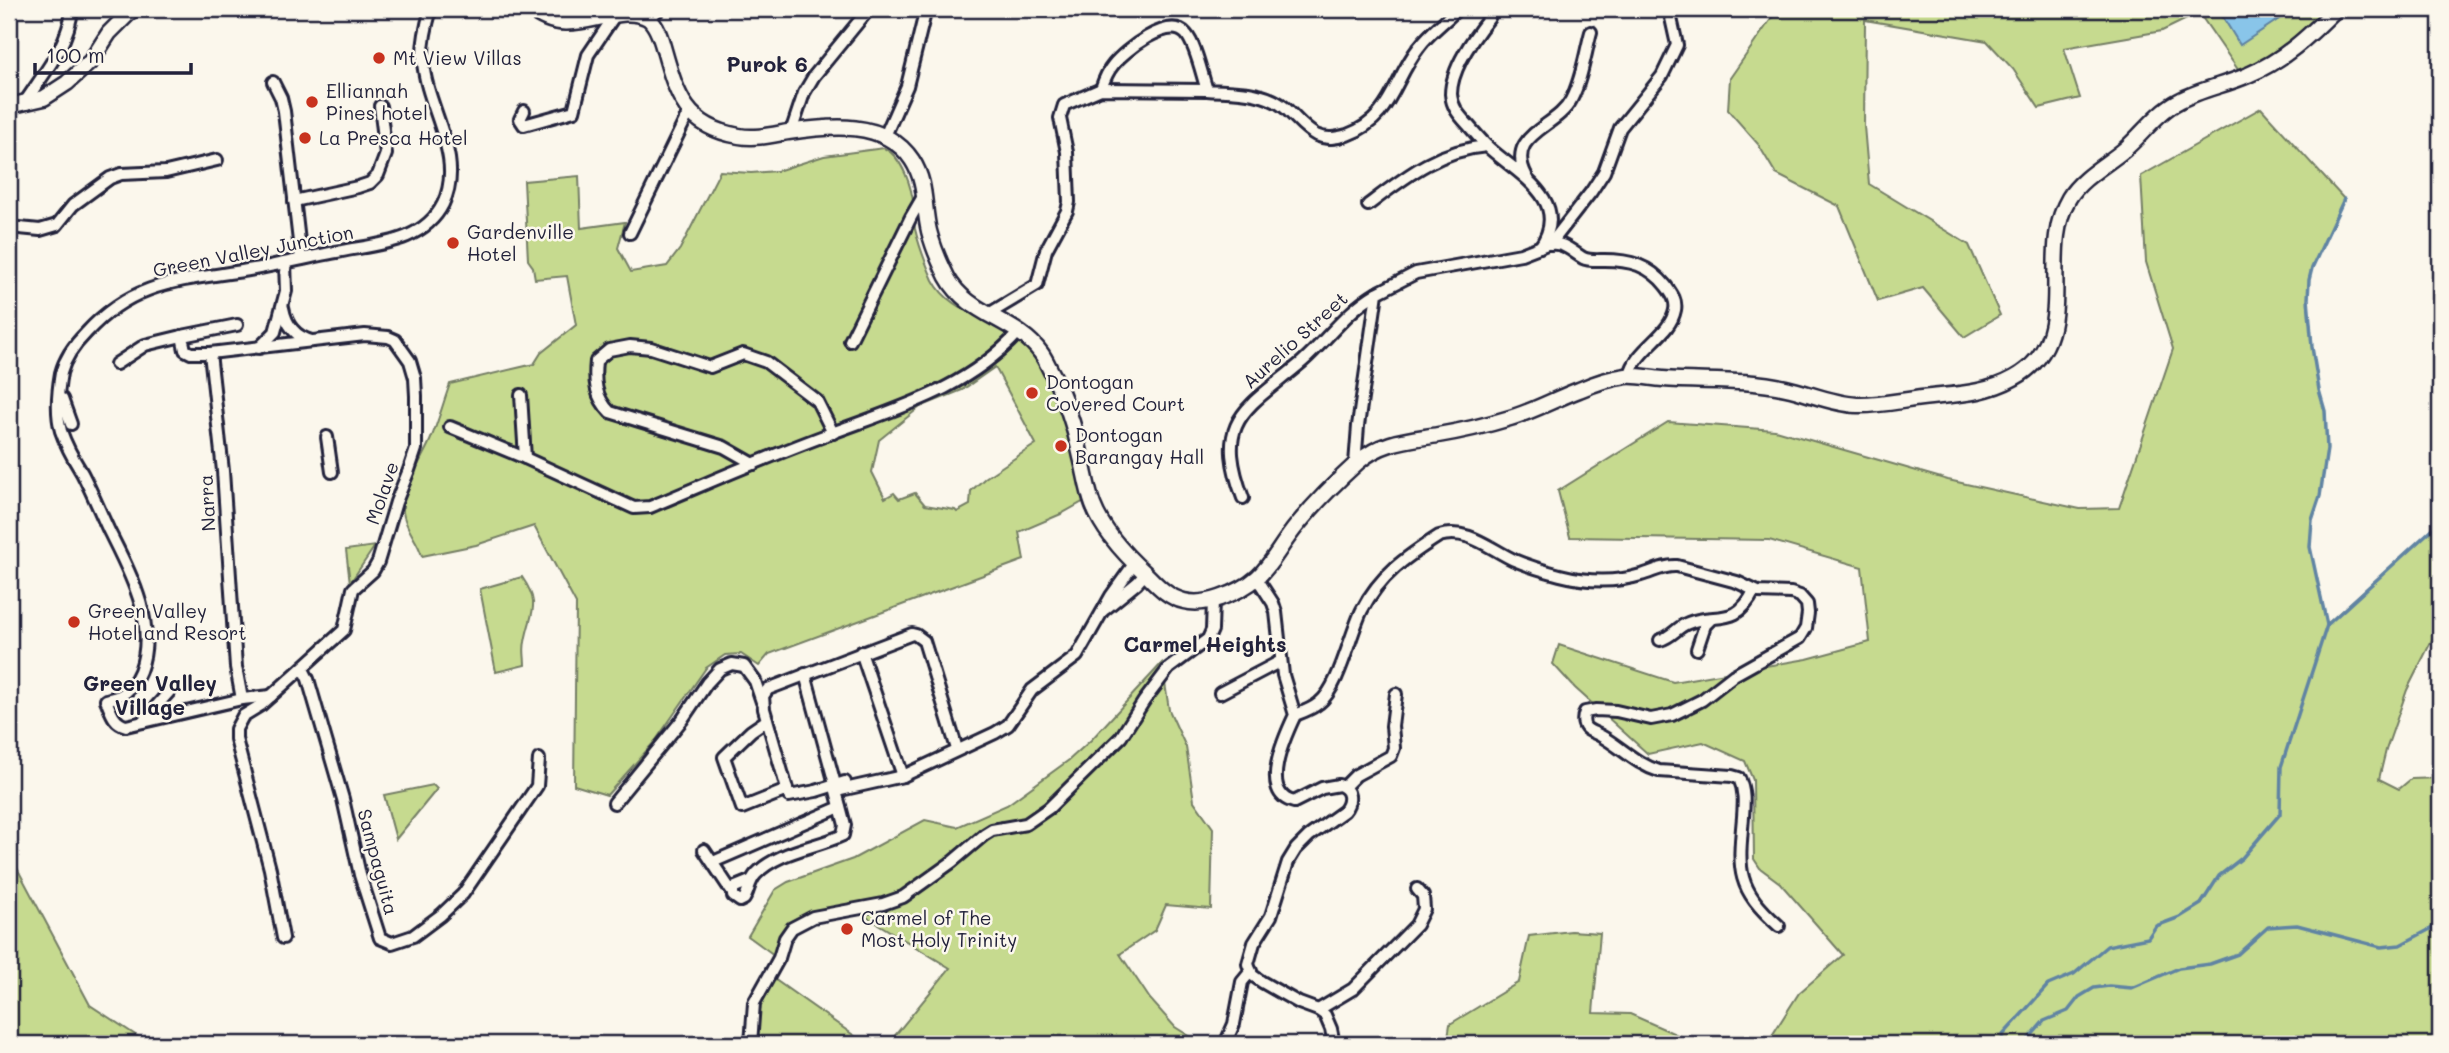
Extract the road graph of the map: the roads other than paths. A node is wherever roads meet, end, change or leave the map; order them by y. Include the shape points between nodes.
1 (72, 9) edge
2 (133, 9) edge
3 (431, 9) edge
4 (531, 9) edge
5 (869, 9) edge
6 (926, 9) edge
7 (1457, 9) edge
8 (1492, 9) edge
9 (1669, 9) edge
10 (2336, 9) edge
11 (618, 11) junction
12 (9, 12) edge
13 (654, 14) edge
14 (9, 22) edge
15 (1591, 32) dead end
16 (273, 82) dead end
17 (1101, 89) junction
18 (1207, 90) junction
19 (25, 102) junction
20 (9, 106) edge
21 (380, 106) dead end
22 (524, 111) dead end
23 (689, 112) junction
24 (791, 132) junction
25 (885, 136) junction
26 (1487, 146) junction
27 (218, 160) dead end
28 (1527, 178) junction
29 (925, 193) junction
30 (294, 201) junction
31 (1368, 205) dead end
32 (9, 227) edge
33 (629, 233) dead end
34 (1545, 245) junction
35 (301, 259) junction
36 (285, 263) junction
37 (1377, 293) junction
38 (282, 304) junction
39 (987, 315) junction
40 (237, 324) dead end
41 (1018, 333) junction
42 (182, 336) junction
43 (850, 341) dead end
44 (318, 342) junction
45 (259, 348) junction
46 (210, 353) junction
47 (116, 364) dead end
48 (1630, 375) junction
49 (59, 389) junction
50 (521, 395) dead end
51 (71, 424) dead end
52 (450, 427) dead end
53 (832, 433) junction
54 (327, 437) dead end
55 (525, 458) junction
56 (754, 464) junction
57 (1355, 464) junction
58 (332, 472) dead end
59 (1243, 498) dead end
60 (1140, 569) junction
61 (1258, 580) junction
62 (1754, 591) junction
63 (1213, 600) junction
64 (1711, 619) junction
65 (1660, 639) dead end
66 (1697, 649) dead end
67 (861, 652) junction
68 (1281, 660) junction
69 (303, 669) junction
70 (805, 674) junction
71 (169, 692) dead end
72 (1220, 693) dead end
73 (1396, 694) dead end
74 (242, 699) junction
75 (264, 700) junction
76 (762, 702) junction
77 (1295, 715) junction
78 (767, 720) junction
79 (142, 722) junction
80 (957, 749) junction
81 (539, 759) dead end
82 (902, 774) junction
83 (835, 784) junction
84 (1344, 787) junction
85 (787, 790) junction
86 (614, 803) dead end
87 (840, 807) junction
88 (705, 850) dead end
89 (713, 862) junction
90 (1417, 889) dead end
91 (1779, 926) dead end
92 (283, 938) dead end
93 (1251, 971) junction
94 (1318, 1010) junction
95 (751, 1044) edge
96 (1225, 1044) edge
97 (1334, 1044) edge

1 - 19 street via 61,48
2 - 19 street via 67,83
3 - 35 street, Green Valley Junction via 423,62 449,159 448,189 442,205 421,229 398,240
4 - 11 street via 547,20 561,21
5 - 24 street via 814,76
6 - 25 street via 907,86
7 - 18 street via 1419,47 1381,113 1363,128 1336,138 1324,138 1306,128 1270,98
8 - 26 street via 1459,66 1451,91 1455,109
9 - 34 street via 1677,45 1662,76 1620,128 1604,172 1591,192
10 - 48 street via 2285,56 2249,75 2178,101 2071,194 2056,239 2054,321 2042,354 2014,378 1985,391 1857,405 1767,385
11 - 13 street
11 - 22 street via 588,55 574,111 524,125 520,119
12 - 14 street
13 - 23 street via 678,96
15 - 28 street via 1572,99 1523,147 1522,167
16 - 30 street via 284,111
17 - 18 street
17 - 18 street via 1112,66 1132,47 1154,34 1176,29 1191,42
17 - 39 street via 1067,103 1060,113 1068,152 1069,202 1046,250 1037,285
19 - 20 street
21 - 30 street via 386,153 378,175 358,187
23 - 24 street via 720,131 744,137
23 - 33 street
24 - 25 street via 861,129
25 - 29 street via 912,159
26 - 28 street
26 - 31 street via 1447,153
27 - 32 street via 166,172 121,174 73,205 57,225 40,230
28 - 34 street via 1550,212
29 - 39 street via 929,232 944,272 963,299
29 - 43 street
30 - 35 street
34 - 37 street, Aurelio Street via 1521,254 1416,274
34 - 48 street via 1563,244 1583,258 1638,263 1672,294 1674,314 1640,354
35 - 36 street, Green Valley Junction
36 - 38 street
36 - 49 street, Green Valley Junction via 141,291 96,322 79,340 62,371
37 - 57 street, Aurelio Street
37 - 59 street, Aurelio Street via 1349,312 1302,361 1252,401 1238,422 1231,454
38 - 44 street via 295,333
38 - 45 street via 275,332
39 - 41 street
40 - 42 street
41 - 53 street via 984,366 953,385
41 - 60 street via 1040,351 1053,376 1073,428 1093,506 1111,536
42 - 46 street via 187,352
42 - 47 street via 145,345
44 - 45 street, Molave
44 - 69 street, Molave via 365,335 388,337 402,347 415,378 416,449 379,562 353,589 346,626
45 - 46 street
46 - 74 street, Narra
48 - 57 street via 1502,421 1390,443
49 - 51 street
49 - 79 street, Green Valley Junction via 60,428 142,609 145,642 139,673 124,694 106,700 121,725
50 - 55 street
52 - 55 street
53 - 56 street
53 - 56 street via 817,401 766,362 743,354 710,367 630,346 609,350 596,361 594,382 601,403 610,412 724,447
54 - 58 street
55 - 56 street via 634,508 650,508
57 - 61 street via 1294,527
60 - 63 street via 1175,599
60 - 80 street via 1100,613 1077,656 1032,690 1008,724
61 - 63 street
61 - 68 street via 1276,612
62 - 64 street via 1744,607
62 - 77 street via 1737,582 1668,565 1620,580 1580,580 1514,560 1461,534 1439,536 1397,564 1380,583 1362,611 1329,693
62 - 91 street via 1791,593 1804,601 1808,621 1800,638 1672,715 1646,719 1596,710 1585,712 1583,722 1588,730 1650,768 1739,778 1744,798 1740,845 1745,886
63 - 95 street via 1208,639 1169,667 1121,737 1049,808 1026,824 992,830 903,897 813,917 792,928 754,1003
64 - 65 street via 1684,624
64 - 66 street
67 - 70 street
67 - 80 street via 912,634 921,637
67 - 82 street
68 - 72 street
68 - 77 street
69 - 75 street, Molave
69 - 81 street, Sampaguita via 343,799 360,875 385,942 412,936 463,894 537,786
70 - 76 street via 768,689
70 - 83 street
71 - 79 street
73 - 84 street via 1391,756
74 - 75 street, Green Valley Junction
74 - 79 street, Green Valley Junction
75 - 92 street, Molave via 243,716 235,734
76 - 78 street
76 - 86 street via 744,666 720,669
77 - 84 street via 1276,769 1282,796 1294,802 1329,786
78 - 85 street
78 - 85 street via 724,757 742,808
80 - 82 street
82 - 83 street
82 - 87 street via 836,791
83 - 85 street via 789,796
84 - 93 street via 1348,806 1303,841 1288,862 1278,901 1250,954
87 - 89 street
87 - 89 street via 843,835 781,858 757,873 743,900 736,899
88 - 89 street
90 - 94 street via 1424,908 1416,926 1353,989
93 - 94 street via 1262,982
93 - 96 street via 1242,982
94 - 97 street via 1328,1020

